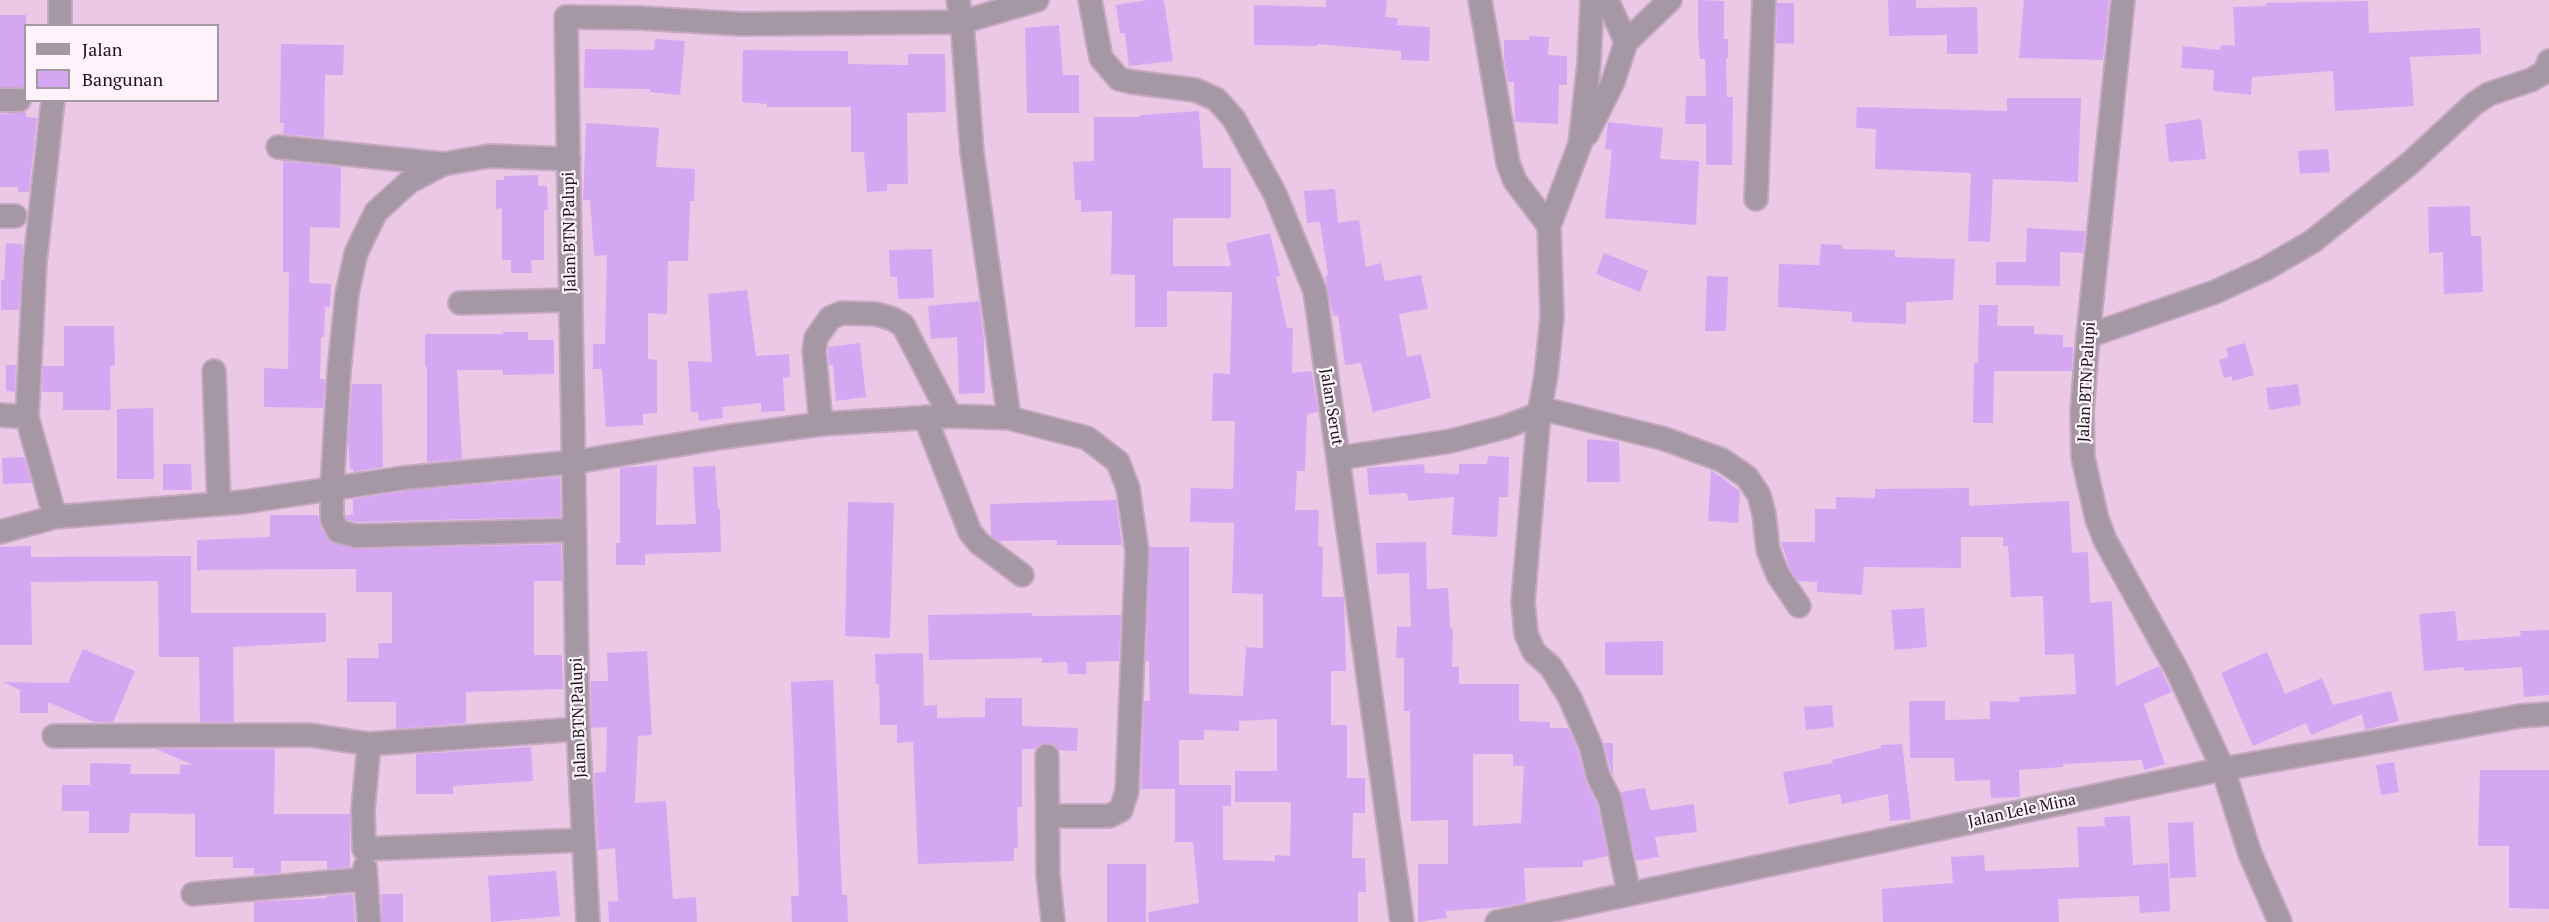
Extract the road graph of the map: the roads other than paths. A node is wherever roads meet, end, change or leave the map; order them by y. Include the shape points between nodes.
1 (60, 0) edge
2 (1037, 0) edge
3 (1090, 0) edge
4 (1480, 0) edge
5 (1592, 0) edge
6 (1607, 0) edge
7 (1670, 0) edge
8 (1764, 0) edge
9 (2123, 0) edge
10 (565, 8) edge
11 (960, 11) edge
12 (60, 24) edge
13 (1626, 42) junction
14 (2549, 61) edge
15 (53, 102) edge
16 (1580, 144) junction
17 (278, 147) dead end
18 (569, 159) junction
19 (443, 164) junction
20 (1756, 199) dead end
21 (1550, 226) junction
22 (572, 300) junction
23 (460, 303) dead end
24 (2088, 336) junction
25 (214, 371) dead end
26 (1539, 411) junction
27 (0, 415) edge
28 (950, 416) junction
29 (27, 417) junction
30 (925, 417) junction
31 (1009, 418) junction
32 (821, 424) junction
33 (1339, 458) junction
34 (575, 462) junction
35 (332, 487) junction
36 (219, 504) junction
37 (55, 517) junction
38 (575, 530) junction
39 (0, 532) edge
40 (1022, 575) dead end
41 (1799, 606) dead end
42 (2549, 714) edge
43 (578, 729) junction
44 (54, 736) dead end
45 (369, 744) junction
46 (1047, 756) dead end
47 (2223, 769) junction
48 (1048, 816) junction
49 (583, 840) junction
50 (364, 849) junction
51 (366, 879) junction
52 (193, 894) dead end
53 (1629, 894) junction
54 (369, 922) edge
55 (588, 922) edge
56 (1053, 922) edge
57 (1402, 922) edge
58 (1497, 922) edge
59 (2280, 922) edge

1 - 12 street
2 - 11 street, Jalan BTN Palupi
3 - 33 street, Jalan Serut via 1101,58 1111,71 1119,79 1196,90 1216,99 1234,119 1275,194 1315,291
4 - 21 street via 1508,163 1515,181
5 - 16 street
6 - 13 street
7 - 13 street
8 - 20 street
9 - 24 street, Jalan BTN Palupi
10 - 11 street, Jalan BTN Palupi via 640,18 742,24
10 - 18 street, Jalan BTN Palupi
11 - 31 street via 972,152
13 - 16 street via 1613,82
14 - 24 street via 2545,72 2531,80 2489,94 2475,103 2409,164 2303,247 2215,292
15 - 29 street via 35,261
16 - 21 street
17 - 19 street
18 - 19 street via 490,156
18 - 22 street, Jalan BTN Palupi
19 - 35 street via 409,182 376,212 356,253 347,294
21 - 26 street via 1552,317
22 - 23 street
22 - 34 street, Jalan BTN Palupi
24 - 47 street, Jalan BTN Palupi via 2083,458 2097,519 2116,563 2179,674
25 - 36 street
26 - 33 street via 1505,427 1450,441
26 - 41 street via 1665,439 1722,460 1747,477 1759,495 1768,550 1778,575
26 - 53 street via 1523,601 1526,634 1534,652 1551,668 1570,699 1592,747 1598,776 1610,800
27 - 29 street
28 - 30 street
28 - 31 street
28 - 32 street via 903,325 876,314 842,313 830,318 816,338
29 - 37 street
30 - 32 street
30 - 40 street via 970,532
31 - 48 street via 1087,438 1118,462 1128,488 1137,551 1127,790 1121,810 1109,816
32 - 34 street
33 - 57 street, Jalan Serut
34 - 35 street
34 - 38 street, Jalan BTN Palupi
35 - 36 street
35 - 38 street via 332,519 338,531 346,535
36 - 37 street
37 - 39 street
38 - 43 street, Jalan BTN Palupi
42 - 47 street, Jalan Lele Mina
43 - 45 street
43 - 49 street, Jalan BTN Palupi
44 - 45 street via 310,735
45 - 50 street
46 - 48 street
47 - 53 street, Jalan Lele Mina
47 - 59 street, Jalan BTN Palupi via 2250,854
48 - 56 street
49 - 50 street
49 - 55 street, Jalan BTN Palupi
50 - 51 street
51 - 52 street
51 - 54 street
53 - 58 street, Jalan Lele Mina

